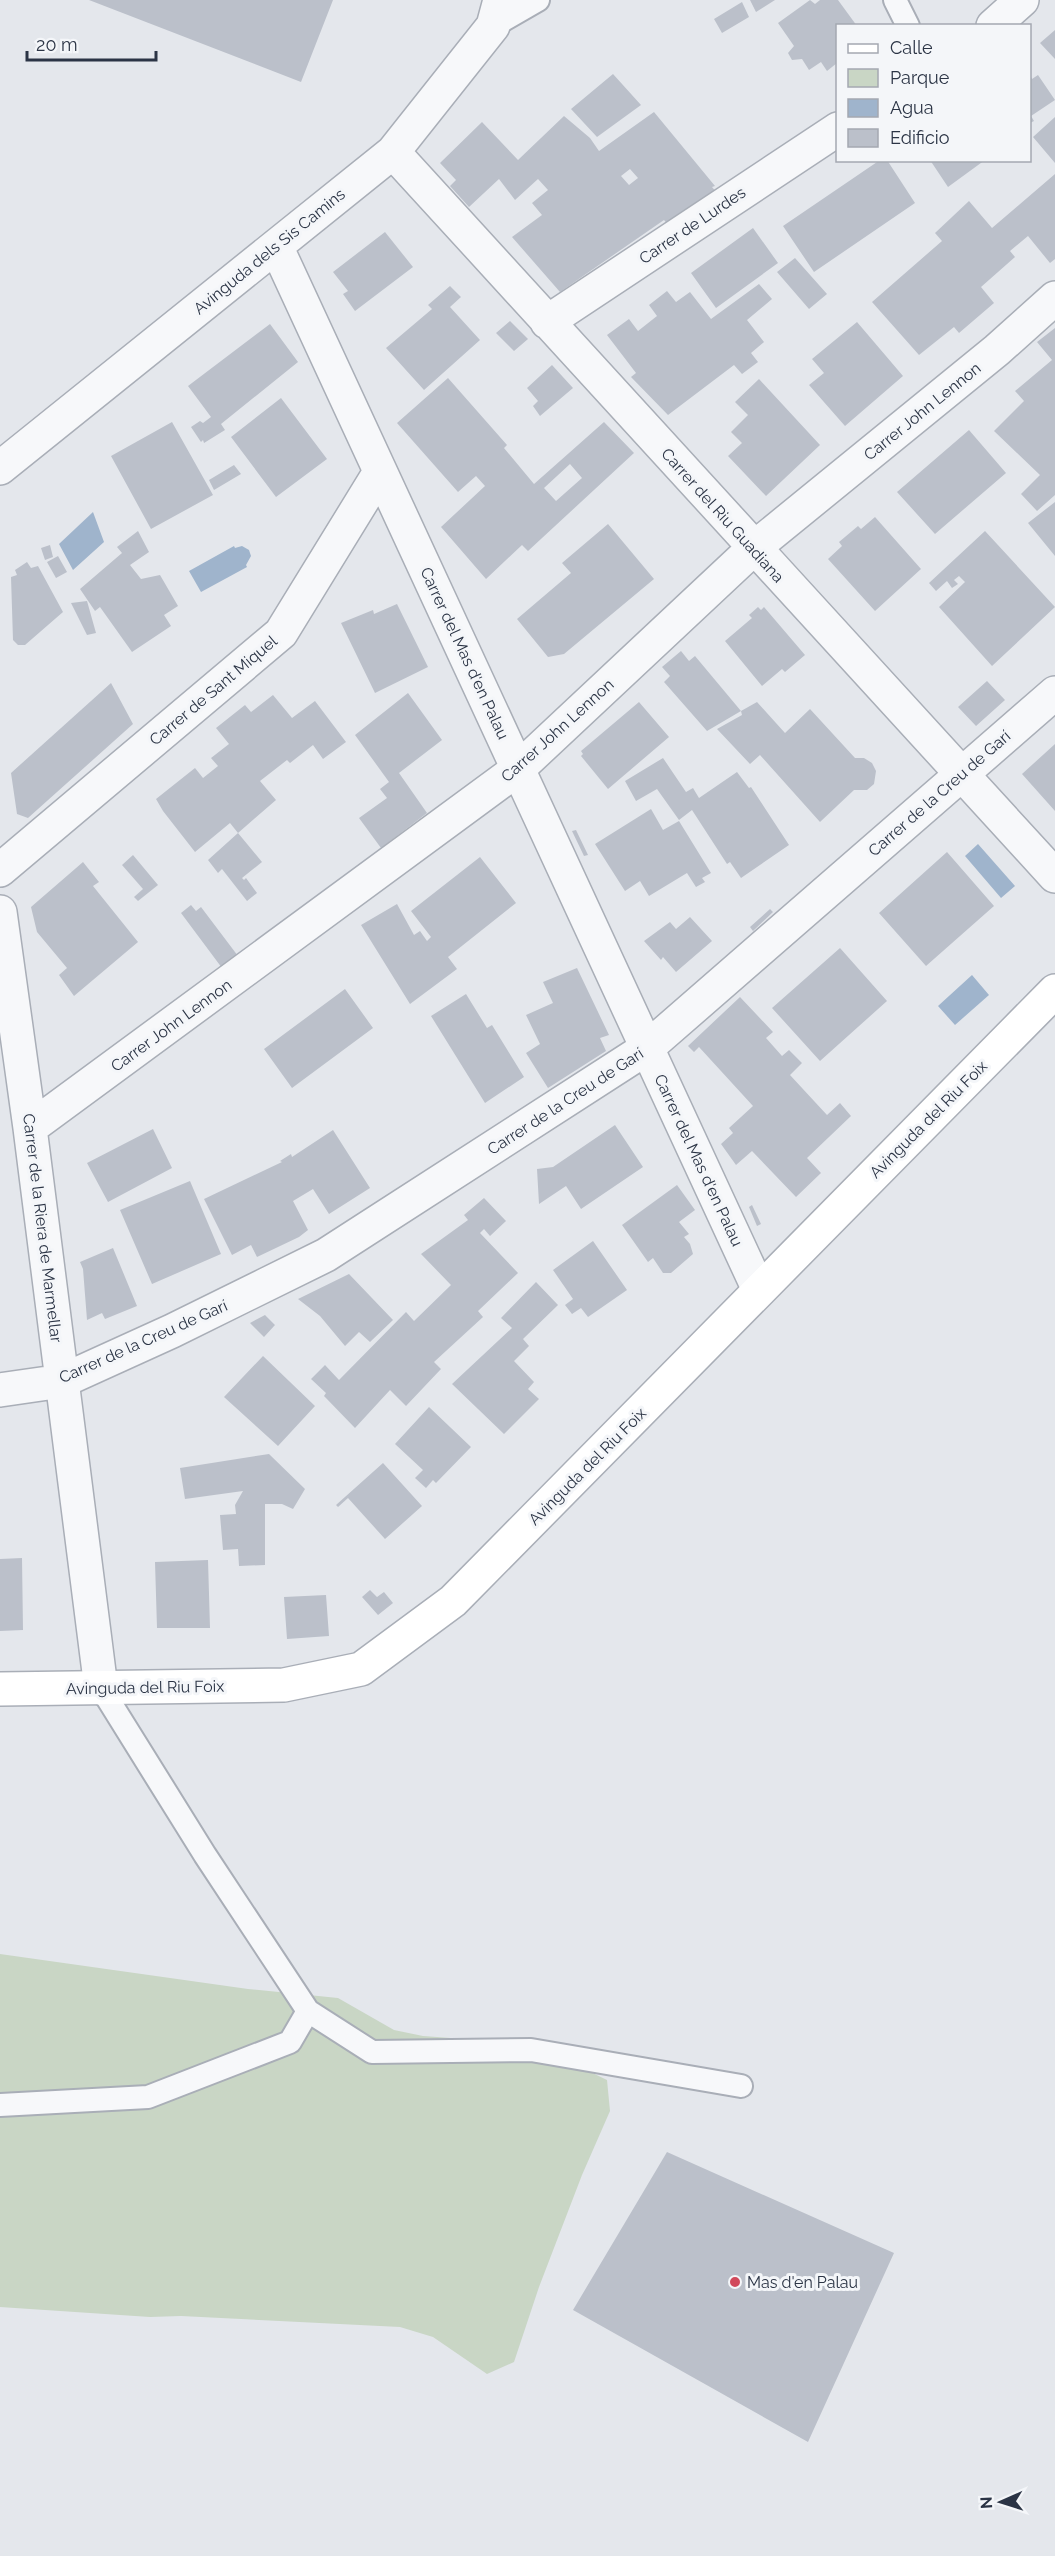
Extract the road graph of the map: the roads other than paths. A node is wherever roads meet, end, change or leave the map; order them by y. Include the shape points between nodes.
1 (538, 0) edge
2 (895, 0) edge
3 (1022, 0) edge
4 (496, 13) edge
5 (907, 24) edge
6 (995, 24) edge
7 (836, 130) edge
8 (393, 152) junction
9 (276, 246) junction
10 (1055, 298) edge
11 (547, 322) junction
12 (0, 468) edge
13 (380, 472) junction
14 (754, 549) junction
15 (1055, 693) edge
16 (518, 769) junction
17 (960, 774) junction
18 (0, 870) edge
19 (1055, 876) edge
20 (0, 912) edge
21 (1055, 991) edge
22 (647, 1048) junction
23 (30, 1128) junction
24 (759, 1290) junction
25 (62, 1381) junction
26 (0, 1390) edge
27 (101, 1688) junction
28 (0, 1689) edge
29 (308, 2011) junction
30 (741, 2086) dead end
31 (0, 2105) edge

1 - 4 lane
2 - 5 lane
3 - 6 street
4 - 8 street, Avinguda dels Sis Camins
7 - 11 street, Carrer de Lurdes
8 - 9 street, Avinguda dels Sis Camins
8 - 11 street, Carrer del Riu Guadiana
9 - 12 street, Avinguda dels Sis Camins
9 - 13 street, Carrer del Mas d'en Palau
10 - 14 street, Carrer John Lennon
11 - 14 street, Carrer del Riu Guadiana
13 - 16 street, Carrer del Mas d'en Palau
13 - 18 street, Carrer de Sant Miquel via 281,633
14 - 16 street, Carrer John Lennon
14 - 17 street, Carrer del Riu Guadiana
15 - 17 street, Carrer de la Creu de Garí
16 - 22 street, Carrer del Mas d'en Palau
16 - 23 street, Carrer John Lennon
17 - 19 street, Carrer del Riu Guadiana
17 - 22 street, Carrer de la Creu de Garí
20 - 23 street, Carrer de la Riera de Marmellar
21 - 24 street, Avinguda del Riu Foix
22 - 24 street, Carrer del Mas d'en Palau
22 - 25 street, Carrer de la Creu de Garí via 326,1256
23 - 25 street, Carrer de la Riera de Marmellar
24 - 27 street, Avinguda del Riu Foix via 453,1601 361,1669 284,1685
25 - 26 street, Carrer de la Creu de Garí
25 - 27 street, Carrer de la Riera de Marmellar
27 - 28 street, Avinguda del Riu Foix
27 - 29 lane
29 - 30 lane via 372,2052 531,2050
29 - 31 lane via 290,2042 148,2097

